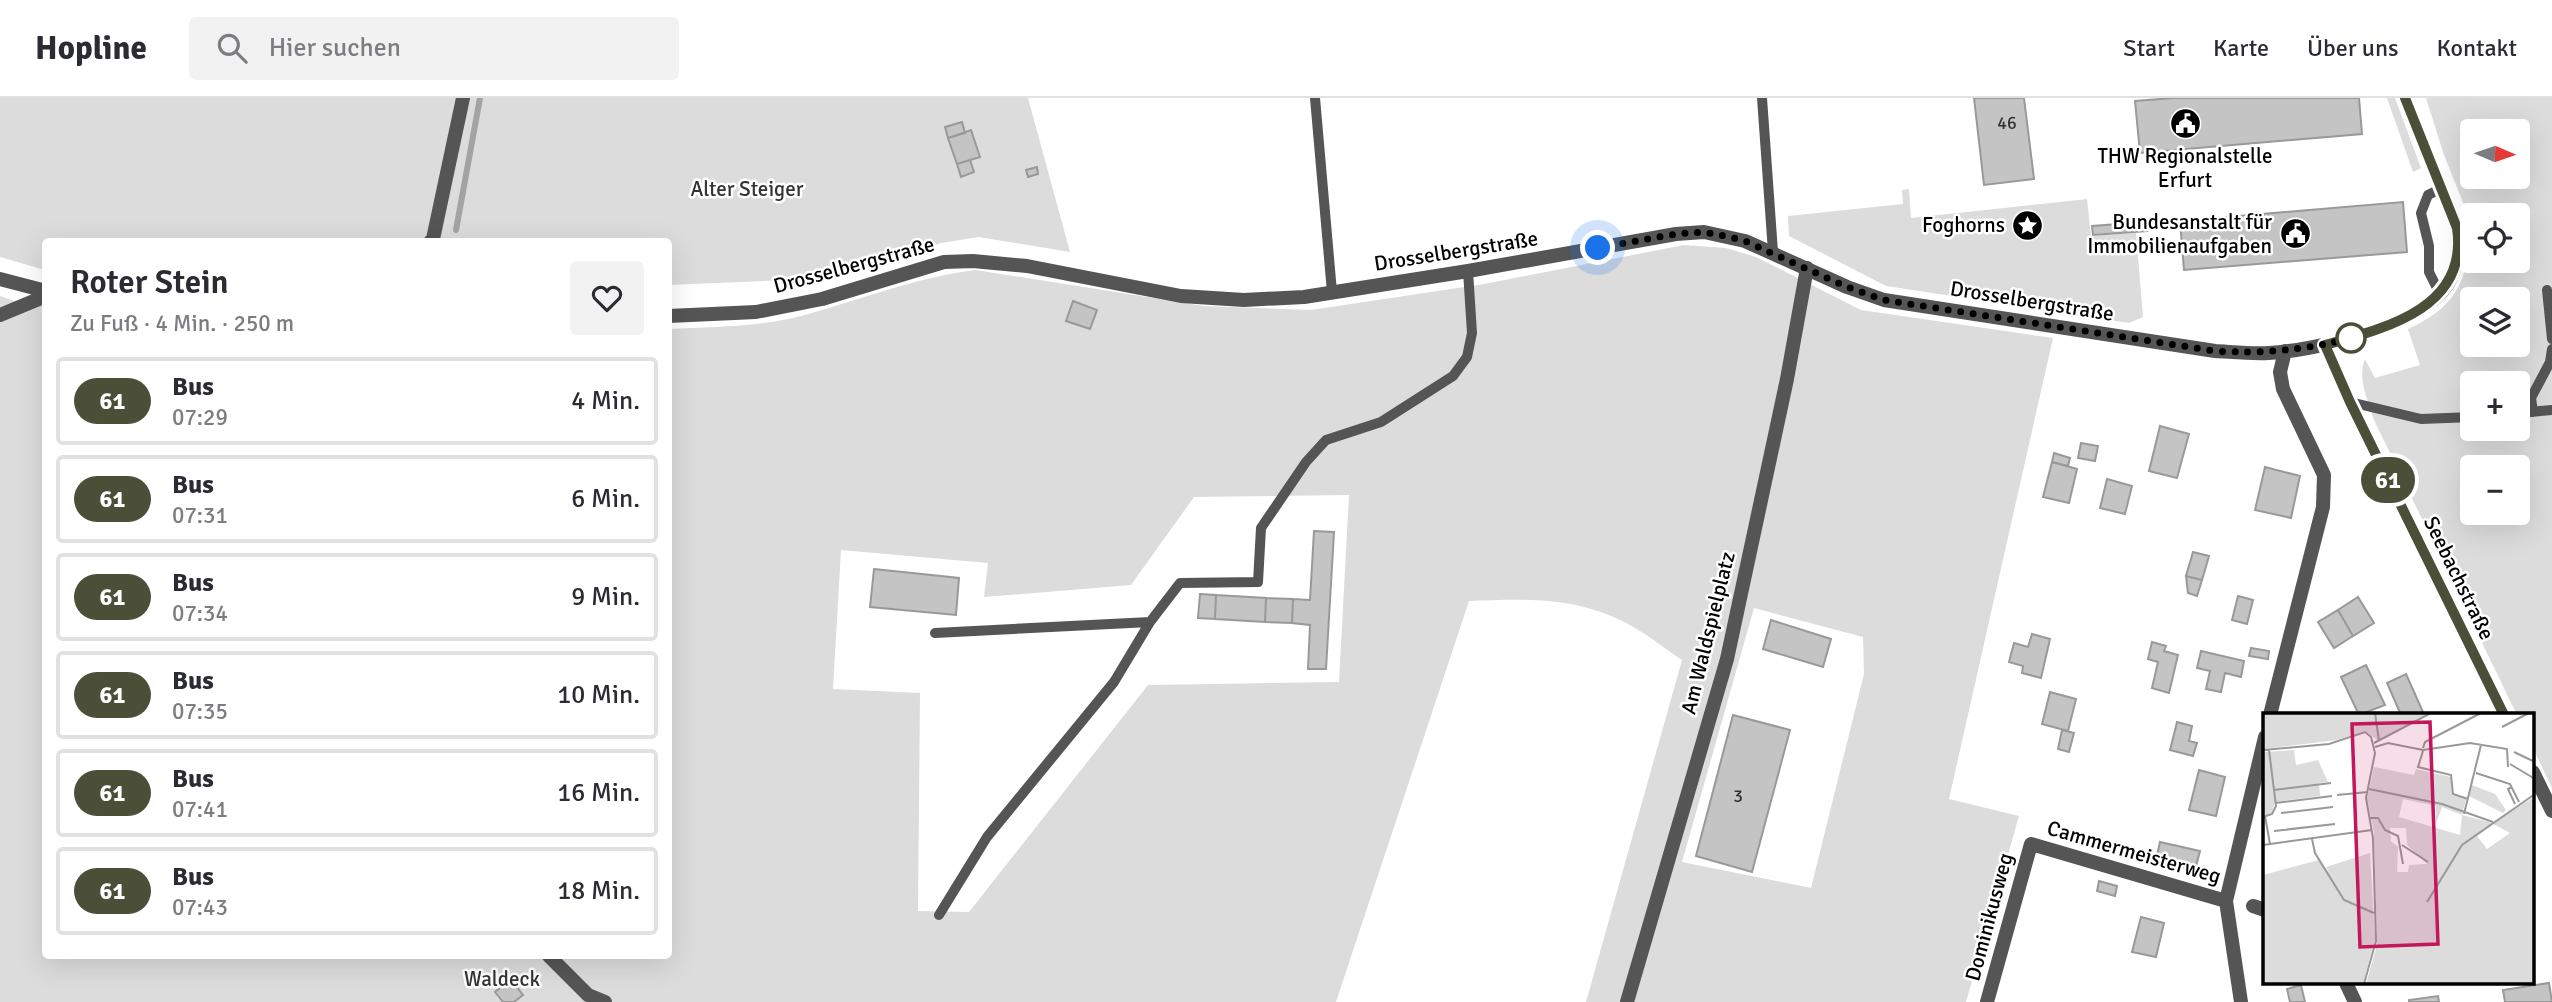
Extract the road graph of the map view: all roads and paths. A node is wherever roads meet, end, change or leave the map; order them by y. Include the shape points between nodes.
1 (463, 98) edge
2 (1315, 98) edge
3 (1762, 98) edge
4 (2405, 98) edge
5 (2442, 188) junction
6 (434, 238) edge
7 (1773, 252) junction
8 (1807, 268) junction
9 (1468, 271) junction
10 (0, 279) edge
11 (42, 289) edge
12 (2547, 290) dead end
13 (1332, 292) junction
14 (2440, 294) junction
15 (42, 298) edge
16 (0, 316) edge
17 (672, 316) edge
18 (2552, 339) edge
19 (2325, 345) junction
20 (2552, 349) edge
21 (2285, 351) junction
22 (2350, 402) junction
23 (2552, 410) edge
24 (2530, 412) edge
25 (2533, 412) junction
26 (2460, 418) edge
27 (1150, 622) junction
28 (935, 633) dead end
29 (2271, 713) edge
30 (2503, 713) edge
31 (2263, 745) edge
32 (2534, 774) edge
33 (2552, 811) edge
34 (2031, 844) joint
35 (2226, 901) junction
36 (939, 915) dead end
37 (552, 959) edge
38 (2346, 984) edge
39 (605, 1002) edge
40 (1627, 1002) edge
41 (1987, 1002) edge
42 (2241, 1002) edge
43 (2355, 1002) edge

1 - 6 street
2 - 13 lane
3 - 7 lane
4 - 5 street
5 - 14 street via 2459,244 2454,272
5 - 14 lane via 2428,195 2421,213 2429,272
7 - 8 street, Drosselbergstraße
7 - 9 street, Drosselbergstraße via 1704,232
8 - 21 street, Drosselbergstraße via 1884,300 2215,351
8 - 40 street, Am Waldspielplatz via 1727,659
9 - 13 street, Drosselbergstraße
9 - 27 lane via 1472,333 1467,357 1454,376 1381,422 1326,440 1261,528 1258,582 1180,583
10 - 11 street
12 - 18 lane
13 - 17 street, Drosselbergstraße via 1244,300 1181,296 1051,270 944,262 822,299 756,312
14 - 19 street, Drosselbergstraße via 2404,318
15 - 16 street
19 - 21 street, Drosselbergstraße
19 - 22 street, Seebachstraße
20 - 25 lane via 2531,398
21 - 29 street via 2280,372 2283,389 2324,475 2325,488
22 - 26 lane via 2421,419
22 - 30 street, Seebachstraße
23 - 25 lane
24 - 25 lane
27 - 28 lane
27 - 36 lane via 1114,682 987,836
31 - 35 street
32 - 33 street
34 - 35 street, Cammermeisterweg
34 - 41 street, Dominikusweg
35 - 42 street
37 - 39 street via 588,995
38 - 43 street

